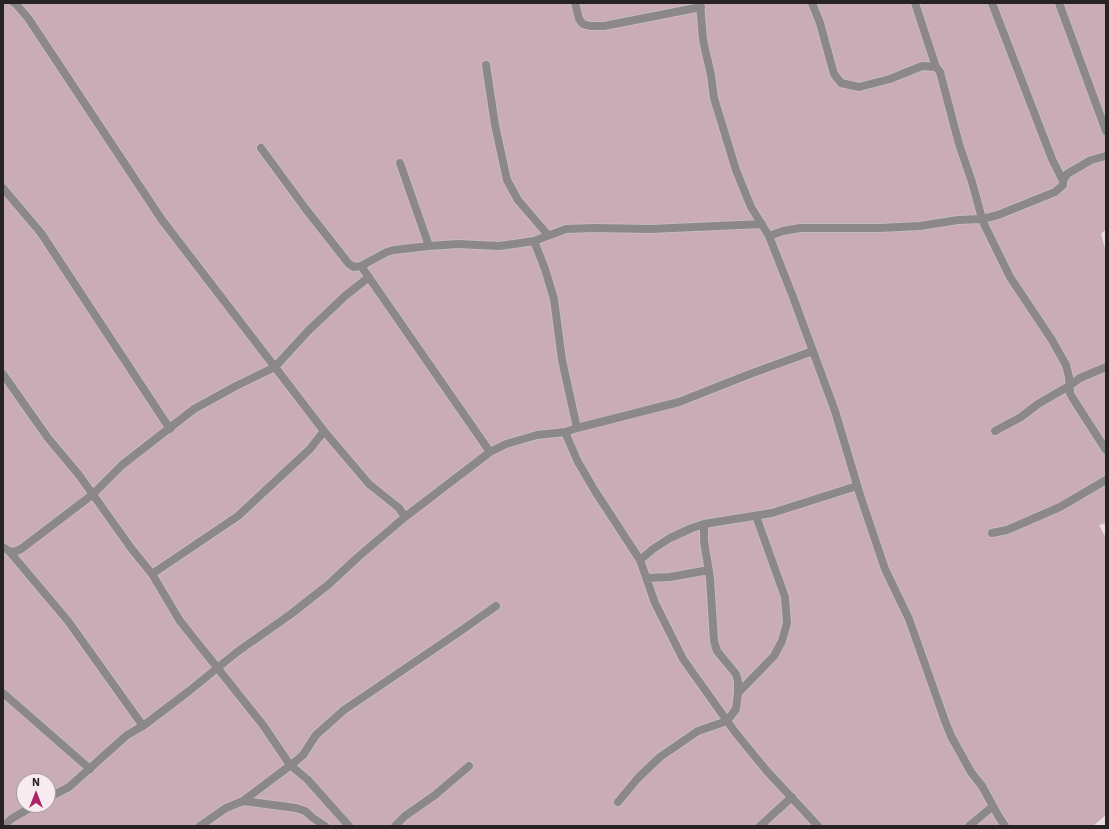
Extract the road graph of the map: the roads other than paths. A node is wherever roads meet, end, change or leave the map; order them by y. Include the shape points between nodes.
1 (14, 3) edge
2 (575, 3) edge
3 (812, 3) edge
4 (915, 3) edge
5 (992, 3) edge
6 (1058, 3) edge
7 (701, 5) edge
8 (486, 65) dead end
9 (936, 67) junction
10 (1106, 131) edge
11 (261, 148) dead end
12 (1106, 156) edge
13 (400, 163) dead end
14 (1063, 181) junction
15 (3, 188) edge
16 (982, 219) junction
17 (762, 224) junction
18 (548, 235) junction
19 (769, 236) junction
20 (534, 241) junction
21 (429, 246) junction
22 (361, 266) junction
23 (370, 277) junction
24 (813, 351) junction
25 (275, 367) junction
26 (1106, 367) edge
27 (3, 374) edge
28 (1069, 386) junction
29 (577, 428) junction
30 (170, 429) junction
31 (995, 431) dead end
32 (324, 432) junction
33 (565, 432) junction
34 (1106, 450) edge
35 (490, 452) junction
36 (1106, 480) edge
37 (857, 486) junction
38 (92, 495) junction
39 (756, 516) junction
40 (405, 517) junction
41 (704, 524) junction
42 (992, 533) dead end
43 (6, 549) edge
44 (640, 560) junction
45 (709, 570) junction
46 (152, 574) junction
47 (647, 578) junction
48 (496, 606) dead end
49 (218, 668) junction
50 (3, 693) edge
51 (738, 693) junction
52 (727, 721) junction
53 (143, 726) junction
54 (290, 765) junction
55 (469, 766) dead end
56 (90, 769) junction
57 (56, 794) edge
58 (792, 797) junction
59 (243, 801) junction
60 (618, 802) dead end
61 (993, 806) junction
62 (21, 813) edge
63 (4, 826) edge
64 (200, 826) edge
65 (325, 826) edge
66 (349, 826) edge
67 (395, 826) edge
68 (760, 826) edge
69 (818, 826) edge
70 (969, 826) edge
71 (1005, 826) edge

1 - 25 street via 28,18 162,220
2 - 7 street via 579,19 583,24 590,26 604,26
3 - 9 street via 834,74 841,83 859,88 922,66
4 - 9 street
5 - 14 street via 1052,159
6 - 10 street
7 - 17 street via 703,40 718,114 736,170 751,207
8 - 18 street via 507,180 518,200
9 - 16 street via 940,72
11 - 22 street via 349,264 354,267
12 - 14 street via 1091,160 1070,172
13 - 21 street
14 - 16 street via 1063,185 1055,192
15 - 30 street via 41,233
16 - 19 street via 907,227 800,228
16 - 28 street via 1010,277 1066,365
17 - 18 street via 650,229 580,228 566,229
17 - 19 street
18 - 20 street
19 - 24 street
20 - 21 street via 499,246
20 - 29 street via 554,299 562,360
21 - 22 street via 387,252
22 - 23 street
23 - 25 street via 345,296 308,331
23 - 35 street
24 - 29 street via 679,402
24 - 37 street via 835,411
25 - 30 street via 194,409
25 - 32 street
26 - 28 street via 1080,378
27 - 38 street
28 - 31 street
28 - 34 street via 1072,397
29 - 33 street
30 - 38 street via 122,465
32 - 40 street via 369,484 399,508
32 - 46 street via 310,450 238,516
33 - 35 street via 537,435 506,444
33 - 44 street via 578,462
35 - 40 street
36 - 42 street via 1060,507 1007,530
37 - 39 street
37 - 61 street via 885,569 909,619 951,736
38 - 43 street via 21,549 14,552
38 - 46 street
39 - 41 street
39 - 51 street via 785,597 787,623 774,656
40 - 49 street via 329,584
41 - 44 street via 670,538
41 - 45 street
43 - 53 street via 68,621
44 - 47 street
45 - 47 street
45 - 51 street via 715,646 736,674
46 - 49 street via 180,620
47 - 52 street via 655,604 683,659
48 - 54 street via 344,710
49 - 53 street
49 - 54 street via 263,725
50 - 56 street
51 - 52 street via 736,708
52 - 58 street via 766,770
52 - 60 street via 698,731 660,757
53 - 56 street via 127,736
54 - 59 street
54 - 66 street via 308,779
55 - 67 street
56 - 57 street via 69,787
58 - 68 street
58 - 69 street
59 - 64 street via 226,808
59 - 65 street via 296,808 305,811
61 - 70 street
61 - 71 street
62 - 63 street

